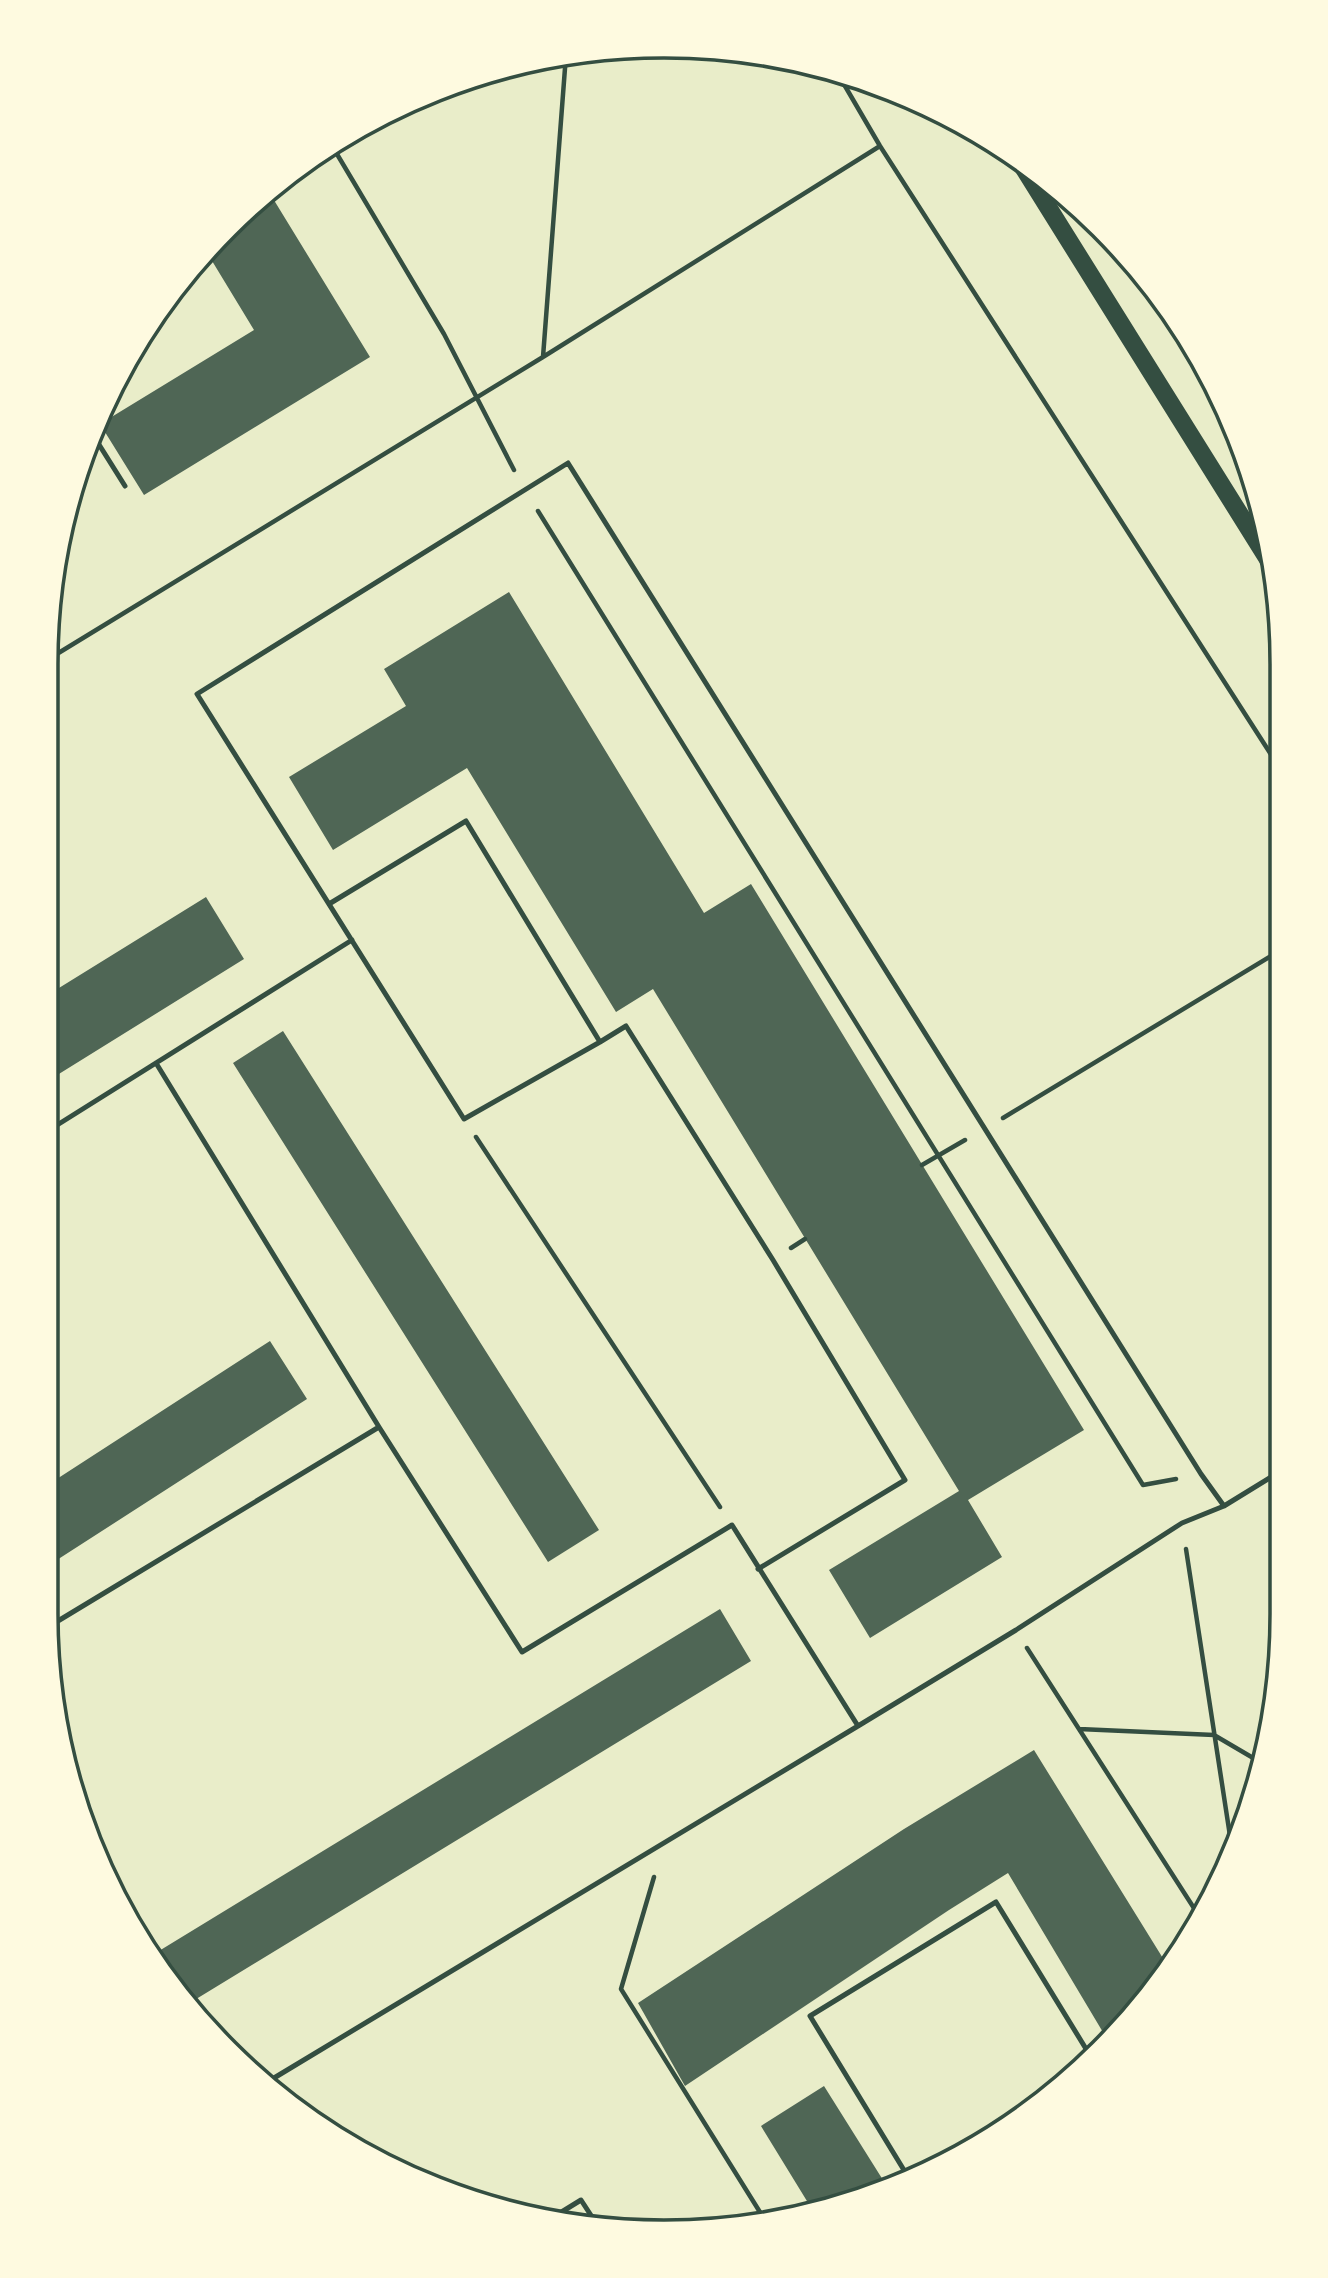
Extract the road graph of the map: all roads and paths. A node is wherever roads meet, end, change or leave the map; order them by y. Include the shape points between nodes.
1 (565, 66) edge
2 (845, 85) edge
3 (880, 146) junction
4 (337, 154) edge
5 (1033, 183) edge
6 (543, 357) junction
7 (477, 398) junction
8 (99, 445) edge
9 (125, 486) dead end
10 (525, 490) junction
11 (1259, 544) edge
12 (58, 653) edge
13 (1270, 753) edge
14 (329, 904) junction
15 (352, 940) junction
16 (1270, 957) edge
17 (600, 1042) junction
18 (156, 1063) junction
19 (464, 1119) junction
20 (58, 1124) edge
21 (985, 1129) junction
22 (937, 1156) junction
23 (922, 1165) dead end
24 (379, 1427) junction
25 (1201, 1474) junction
26 (1270, 1478) edge
27 (1224, 1506) junction
28 (1182, 1523) junction
29 (732, 1525) junction
30 (758, 1569) junction
31 (58, 1621) edge
32 (1016, 1630) junction
33 (858, 1726) junction
34 (1079, 1729) junction
35 (1214, 1735) junction
36 (1253, 1758) edge
37 (1229, 1832) edge
38 (664, 1843) junction
39 (1194, 1908) edge
40 (1086, 2049) edge
41 (274, 2078) edge
42 (904, 2170) edge
43 (562, 2212) edge
44 (760, 2212) edge
45 (591, 2216) edge

1 - 6 path
2 - 3 path
3 - 6 path
3 - 13 path
4 - 7 path
5 - 11 main road
6 - 7 path
7 - 10 path
7 - 12 path
8 - 9 lane
10 - 14 lane via 197,694
10 - 21 lane via 568,463
10 - 22 path
14 - 15 lane
14 - 17 lane via 466,821
15 - 18 lane
15 - 19 lane
16 - 21 path
17 - 19 lane
17 - 30 lane via 626,1026 905,1480
18 - 20 lane
18 - 24 lane
19 - 29 path
21 - 22 path
21 - 25 lane
22 - 23 path
22 - 25 path via 1143,1485
24 - 29 lane via 522,1652
24 - 31 lane
25 - 27 lane
26 - 27 lane
27 - 28 lane
28 - 32 lane
28 - 35 path
29 - 30 lane
30 - 33 lane
32 - 33 lane
32 - 34 path
33 - 38 lane
34 - 35 path
34 - 39 path
35 - 36 path
35 - 37 path
38 - 41 lane
38 - 44 path via 621,1989
40 - 42 lane via 996,1902 810,2015
43 - 45 lane via 581,2200

